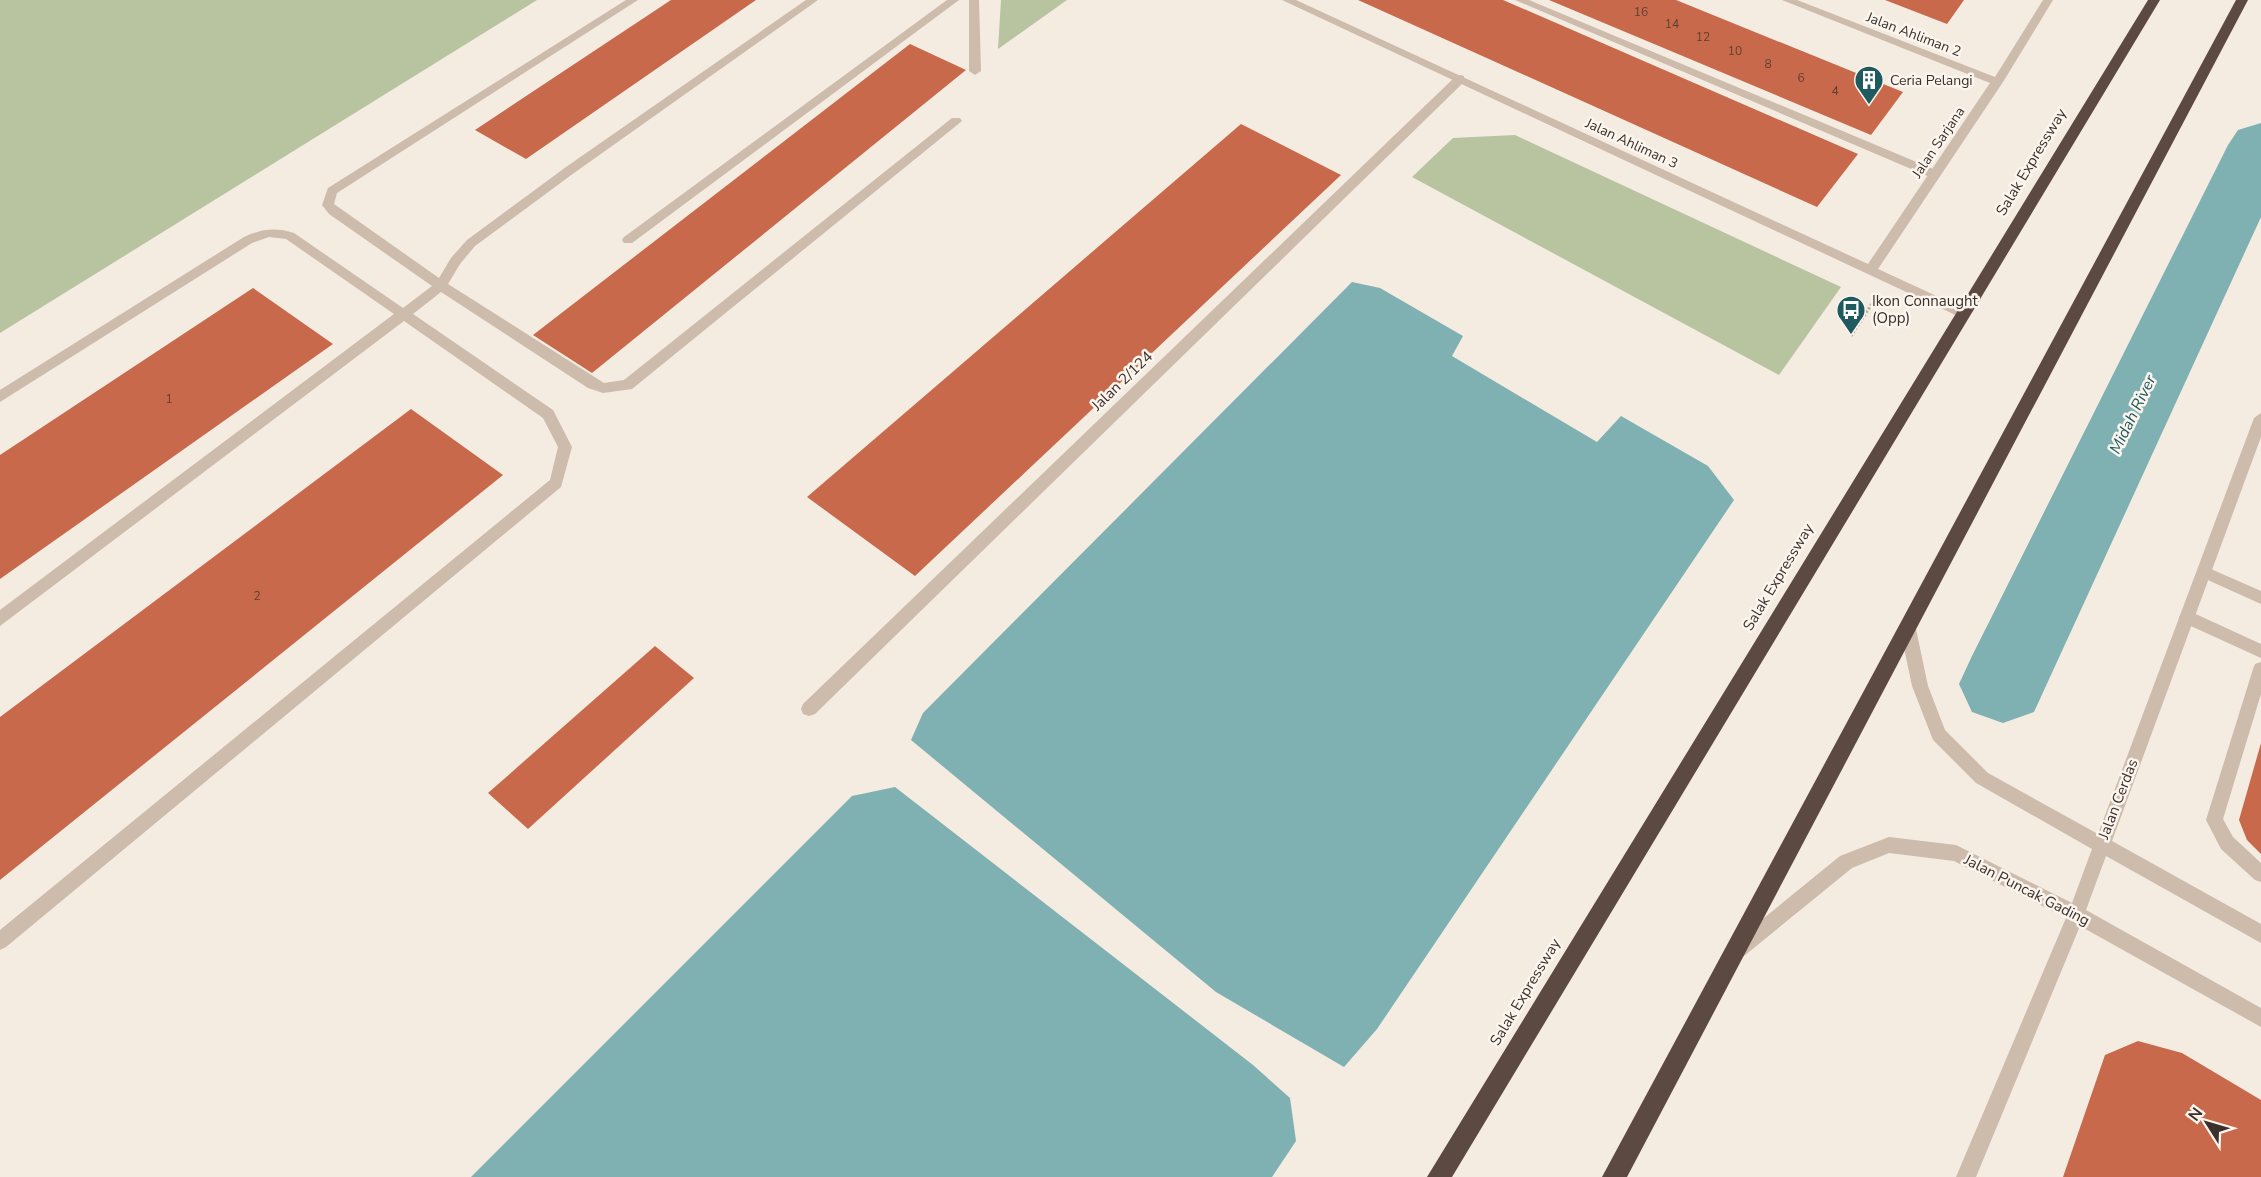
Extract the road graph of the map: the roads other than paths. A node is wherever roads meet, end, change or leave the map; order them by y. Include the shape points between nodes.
1 (633, 0) edge
2 (813, 0) edge
3 (954, 0) edge
4 (974, 0) edge
5 (1287, 0) edge
6 (1520, 0) edge
7 (1787, 0) edge
8 (2048, 0) edge
9 (2154, 0) edge
10 (2242, 0) edge
11 (975, 71) dead end
12 (1460, 79) junction
13 (1997, 82) junction
14 (956, 121) dead end
15 (1934, 174) junction
16 (628, 240) dead end
17 (1871, 270) junction
18 (441, 286) junction
19 (1964, 314) junction
20 (405, 315) junction
21 (0, 397) edge
22 (2261, 418) edge
23 (2204, 572) junction
24 (2261, 598) edge
25 (2187, 617) junction
26 (0, 619) edge
27 (1908, 629) junction
28 (2261, 651) edge
29 (2261, 669) edge
30 (809, 709) dead end
31 (2101, 846) junction
32 (2261, 874) edge
33 (2076, 914) junction
34 (2261, 934) edge
35 (0, 941) edge
36 (1734, 954) junction
37 (2261, 1018) edge
38 (1439, 1177) edge
39 (1614, 1177) edge
40 (1966, 1177) edge

1 - 18 street via 332,191 328,205 333,211
2 - 18 street via 471,243
3 - 16 street
4 - 11 street
5 - 12 street, Jalan Ahliman 3
6 - 15 street
7 - 13 street, Jalan Ahliman 2
8 - 13 street, Jalan Sarjana
9 - 19 highway, Salak Expressway
10 - 27 highway
12 - 17 street, Jalan Ahliman 3
12 - 30 street, Jalan 2/124
13 - 15 street, Jalan Sarjana
14 - 18 street via 627,386 603,388 593,384
15 - 17 street, Jalan Sarjana
17 - 19 street, Jalan Ahliman 3
18 - 20 street
19 - 38 highway, Salak Expressway
20 - 21 street via 290,236 271,232 248,240
20 - 26 street
20 - 35 street via 549,414 566,447 556,483
22 - 23 street, Jalan Cerdas
23 - 24 street
23 - 25 street, Jalan Cerdas
25 - 28 street
25 - 31 street, Jalan Cerdas
27 - 31 street via 1920,686 1939,735 1982,778
27 - 36 highway
29 - 32 street via 2214,820 2227,843
31 - 33 street, Jalan Cerdas
31 - 34 street
33 - 36 street, Jalan Puncak Gading via 1956,853 1889,845 1846,862
33 - 37 street, Jalan Puncak Gading
33 - 40 street, Jalan Cerdas
36 - 39 highway

